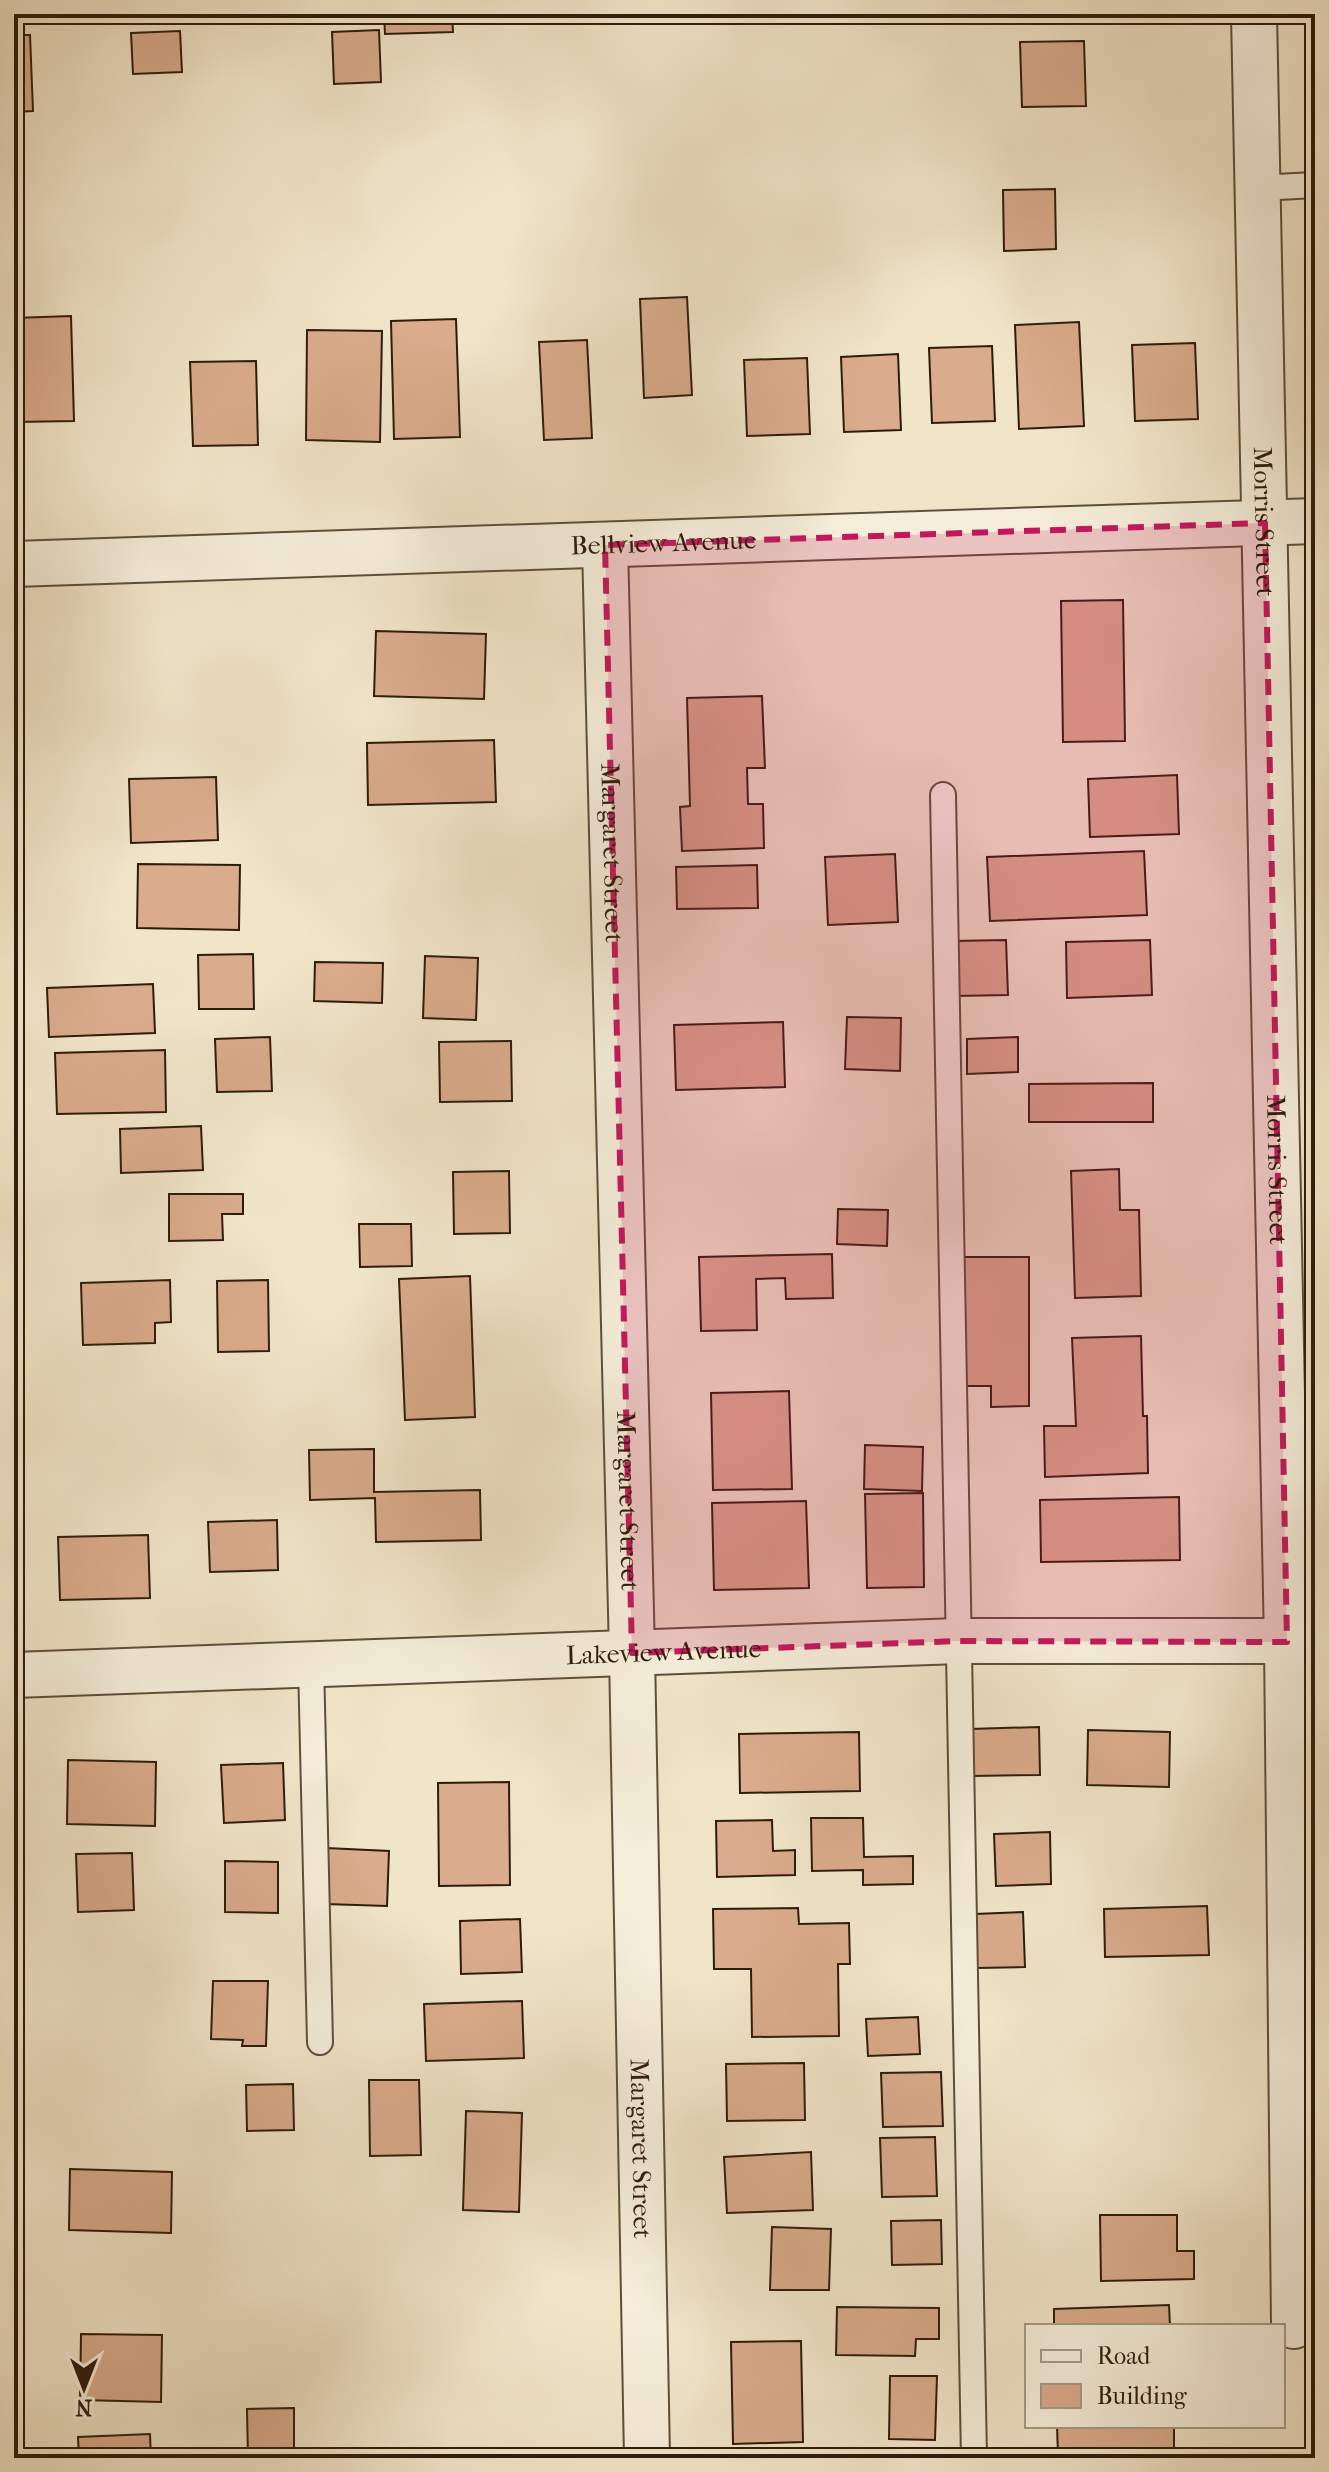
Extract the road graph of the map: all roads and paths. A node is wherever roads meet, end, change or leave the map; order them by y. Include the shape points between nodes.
1 (1254, 14) edge
2 (1315, 185) edge
3 (1258, 188) junction
4 (1315, 521) edge
5 (1265, 523) junction
6 (605, 545) junction
7 (14, 564) edge
8 (943, 795) dead end
9 (959, 1641) junction
10 (1301, 1641) edge
11 (632, 1653) junction
12 (311, 1664) junction
13 (14, 1675) edge
14 (320, 2042) dead end
15 (1294, 2326) dead end
16 (647, 2458) edge
17 (974, 2458) edge

1 - 3 street, Morris Street
2 - 3 lane
3 - 5 street, Morris Street
4 - 5 street, Bellview Avenue
5 - 6 street, Bellview Avenue
5 - 10 street, Morris Street
6 - 7 street, Bellview Avenue
6 - 11 street, Margaret Street
8 - 9 lane
9 - 10 street, Lakeview Avenue
9 - 11 street, Lakeview Avenue
9 - 17 lane
10 - 15 street, Morris Street
11 - 12 street, Lakeview Avenue
11 - 16 street, Margaret Street
12 - 13 street, Lakeview Avenue
12 - 14 lane

